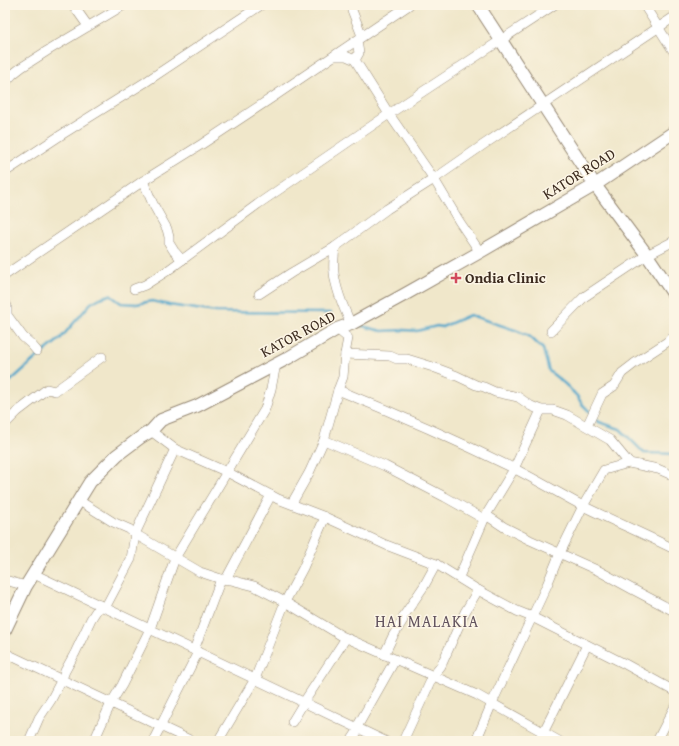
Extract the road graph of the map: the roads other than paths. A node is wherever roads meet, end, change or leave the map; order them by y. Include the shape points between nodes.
1 (73, 5) edge
2 (124, 5) edge
3 (261, 5) edge
4 (350, 5) edge
5 (409, 5) edge
6 (478, 5) edge
7 (554, 5) edge
8 (644, 5) edge
9 (249, 9) edge
10 (674, 17) edge
11 (88, 26) junction
12 (658, 28) junction
13 (360, 38) junction
14 (501, 41) junction
15 (674, 52) edge
16 (334, 56) junction
17 (355, 60) junction
18 (5, 83) edge
19 (542, 105) junction
20 (389, 114) junction
21 (674, 132) edge
22 (5, 172) edge
23 (434, 179) junction
24 (143, 181) junction
25 (595, 185) junction
26 (674, 241) edge
27 (335, 248) junction
28 (480, 252) junction
29 (647, 254) junction
30 (182, 260) junction
31 (5, 275) edge
32 (134, 289) dead end
33 (260, 294) dead end
34 (674, 294) edge
35 (5, 303) edge
36 (352, 324) junction
37 (337, 329) junction
38 (551, 331) dead end
39 (674, 335) edge
40 (37, 351) dead end
41 (345, 354) junction
42 (102, 357) dead end
43 (276, 364) junction
44 (338, 390) junction
45 (542, 410) junction
46 (5, 424) edge
47 (587, 426) junction
48 (151, 431) junction
49 (324, 440) junction
50 (175, 449) junction
51 (629, 462) junction
52 (514, 469) junction
53 (227, 472) junction
54 (674, 476) edge
55 (271, 495) junction
56 (78, 500) junction
57 (292, 504) junction
58 (583, 506) junction
59 (325, 517) junction
60 (485, 517) junction
61 (135, 534) junction
62 (674, 549) edge
63 (560, 553) junction
64 (176, 558) junction
65 (436, 564) junction
66 (34, 574) junction
67 (459, 577) junction
68 (224, 579) junction
69 (5, 580) edge
70 (26, 586) junction
71 (478, 590) junction
72 (285, 602) junction
73 (102, 606) junction
74 (674, 611) edge
75 (532, 617) junction
76 (150, 629) junction
77 (5, 630) edge
78 (346, 638) junction
79 (587, 645) junction
80 (196, 651) junction
81 (5, 653) edge
82 (384, 655) junction
83 (395, 660) junction
84 (433, 676) junction
85 (255, 679) junction
86 (62, 680) junction
87 (674, 691) edge
88 (304, 702) junction
89 (111, 703) junction
90 (492, 703) junction
91 (674, 708) edge
92 (292, 722) dead end
93 (161, 726) junction
94 (358, 728) junction
95 (541, 737) edge
96 (29, 741) edge
97 (94, 741) edge
98 (154, 741) edge
99 (192, 741) edge
100 (218, 741) edge
101 (351, 741) edge
102 (385, 741) edge
103 (403, 741) edge
104 (476, 741) edge
105 (559, 741) edge
106 (657, 741) edge

1 - 11 street
2 - 11 street
3 - 9 street
4 - 13 street
5 - 13 street
6 - 14 main road
7 - 14 street
8 - 12 street
9 - 22 street via 144,83
10 - 12 street
11 - 18 street via 22,67
12 - 15 street
12 - 19 street
13 - 16 street
13 - 17 street via 359,53
14 - 19 main road
14 - 20 street
16 - 17 street via 346,56
16 - 24 street
17 - 20 street
19 - 23 street
19 - 25 main road
20 - 23 street
20 - 30 street
21 - 25 main road, KATOR ROAD
23 - 27 street via 387,209
23 - 28 street
24 - 30 street via 167,229 169,243
24 - 31 street
25 - 28 main road, KATOR ROAD
25 - 29 main road
26 - 29 street
27 - 33 street via 290,273
27 - 36 street via 334,273 344,310
28 - 36 main road, KATOR ROAD
29 - 34 main road
29 - 38 street via 584,297
30 - 32 street via 168,272
35 - 40 street via 7,315
36 - 37 main road, KATOR ROAD
37 - 41 street via 348,338
37 - 43 main road, KATOR ROAD
39 - 47 street via 622,373 614,386 602,394
41 - 44 street via 343,376
41 - 45 street via 407,359 495,392 518,397
42 - 46 street via 55,391 47,389
43 - 48 main road, KATOR ROAD via 197,406 161,420
43 - 53 street via 265,409
44 - 49 street
44 - 52 street
45 - 47 street via 553,410
45 - 52 street
47 - 51 street via 610,440
48 - 50 street
48 - 56 main road, KATOR ROAD via 117,455 90,482
49 - 57 street
49 - 60 street via 386,466
50 - 53 street
50 - 61 street
51 - 54 street
51 - 58 street via 604,470
52 - 58 street
52 - 60 street
53 - 55 street
53 - 64 street
55 - 57 street
55 - 68 street
56 - 61 street
56 - 66 main road, KATOR ROAD
57 - 59 street
58 - 62 street
58 - 63 street
59 - 65 street
59 - 72 street
60 - 63 street
60 - 67 street
61 - 64 street
61 - 73 street via 131,559
63 - 74 street via 600,571
63 - 75 street
64 - 68 street via 200,572
64 - 76 street
65 - 67 street
65 - 82 street via 403,617
66 - 70 main road, KATOR ROAD
66 - 73 street
67 - 71 street
68 - 72 street via 254,586
68 - 80 street
69 - 70 street
70 - 77 main road, KATOR ROAD
71 - 75 street
71 - 84 street
72 - 78 street
72 - 85 street
73 - 76 street
73 - 86 street via 91,619
75 - 79 street
75 - 90 street
76 - 80 street
76 - 89 street
78 - 82 street
78 - 88 street
79 - 87 street
79 - 95 street
80 - 85 street
80 - 93 street
81 - 86 street
82 - 83 street
83 - 84 street
83 - 94 street
84 - 90 street
84 - 103 street
85 - 88 street
85 - 100 street
86 - 89 street
86 - 96 street via 39,718
88 - 92 street
88 - 94 street
89 - 93 street
89 - 97 street
90 - 95 street
90 - 104 street
91 - 106 street
93 - 98 street
93 - 99 street
94 - 101 street
94 - 102 street
95 - 105 street

